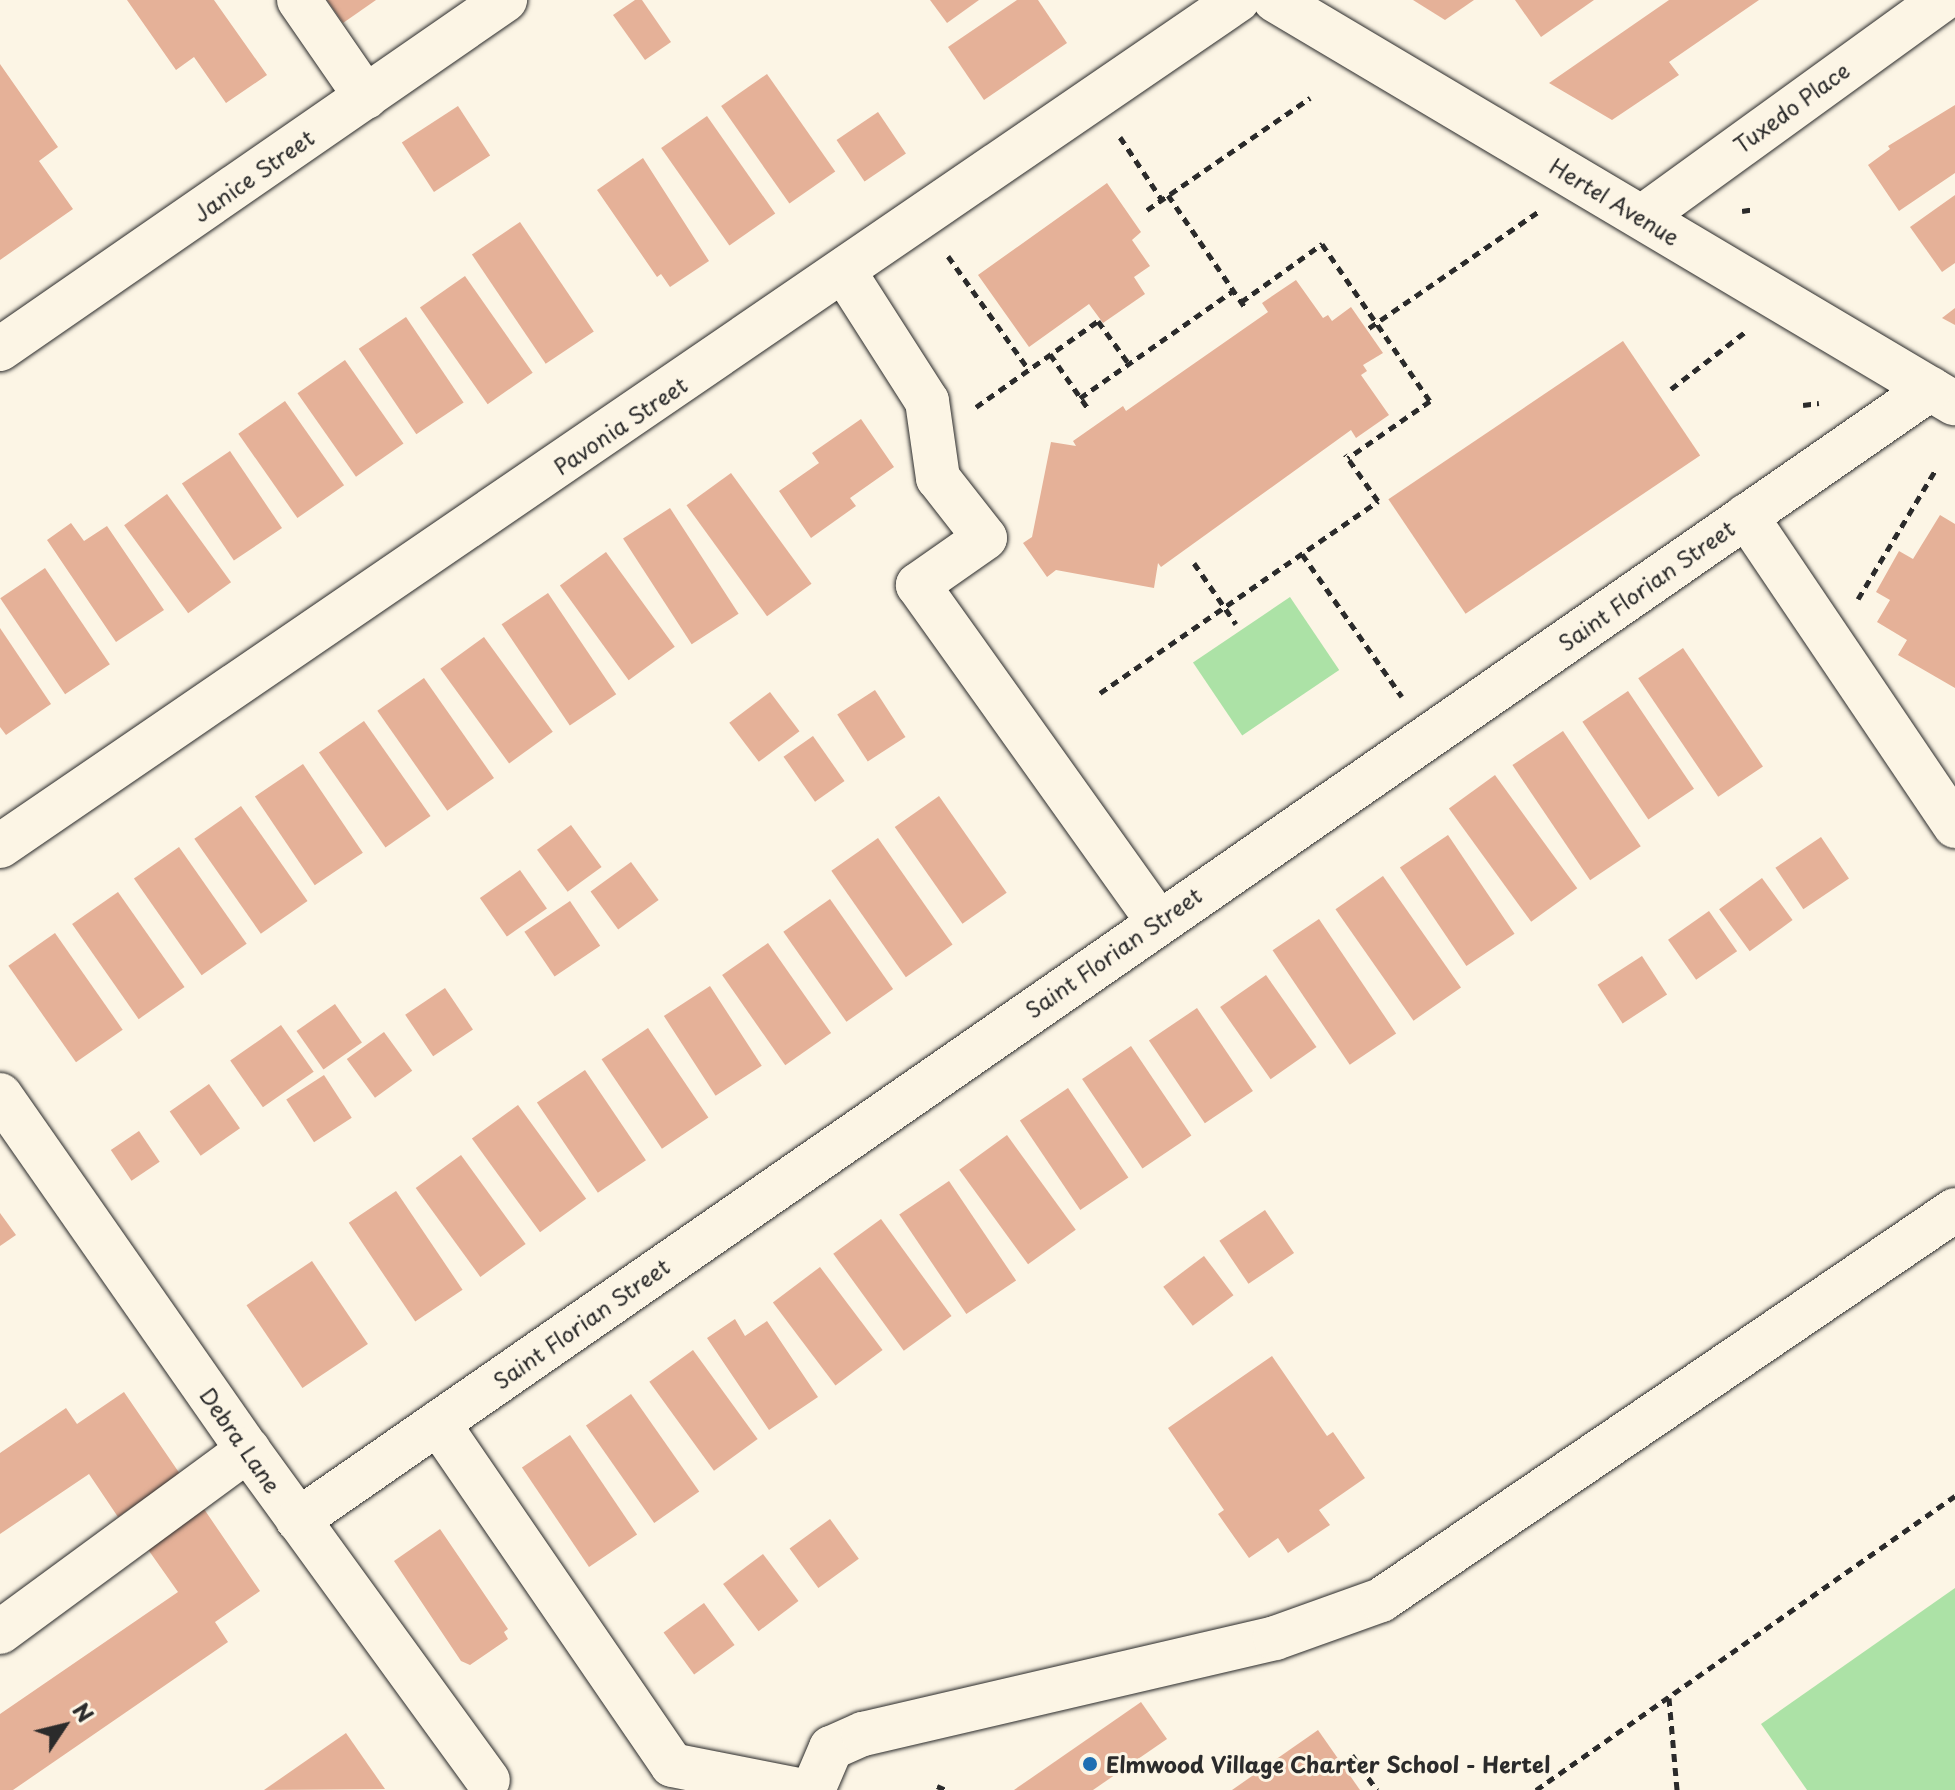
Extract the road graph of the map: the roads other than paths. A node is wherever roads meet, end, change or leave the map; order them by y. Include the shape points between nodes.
1 (299, 0) edge
2 (505, 0) edge
3 (1238, 0) edge
4 (1275, 0) edge
5 (1942, 0) edge
6 (366, 97) junction
7 (1642, 217) junction
8 (845, 273) junction
9 (5, 335) edge
10 (1943, 396) edge
11 (1746, 516) junction
12 (1955, 826) edge
13 (0, 846) edge
14 (1158, 921) junction
15 (2, 1101) edge
16 (1955, 1210) edge
17 (438, 1423) junction
18 (248, 1450) junction
19 (298, 1520) junction
20 (0, 1632) edge
21 (668, 1777) edge
22 (488, 1780) dead end
23 (798, 1790) edge
24 (813, 1790) edge

1 - 6 street
2 - 6 street, Janice Street
3 - 8 street, Pavonia Street
4 - 7 street, Hertel Avenue
5 - 7 street, Tuxedo Place
6 - 9 street, Janice Street
7 - 10 street, Hertel Avenue
8 - 13 street, Pavonia Street
8 - 14 street via 927,401 938,478 985,538 918,585
10 - 11 street, Saint Florian Street
11 - 12 street
11 - 14 street, Saint Florian Street
14 - 17 street, Saint Florian Street
15 - 18 street, Debra Lane
16 - 24 street via 1381,1600 1275,1638 863,1734 831,1748
17 - 19 street, Saint Florian Street
17 - 21 street
18 - 19 street, Debra Lane
18 - 20 street
19 - 22 street, Debra Lane
21 - 23 street

